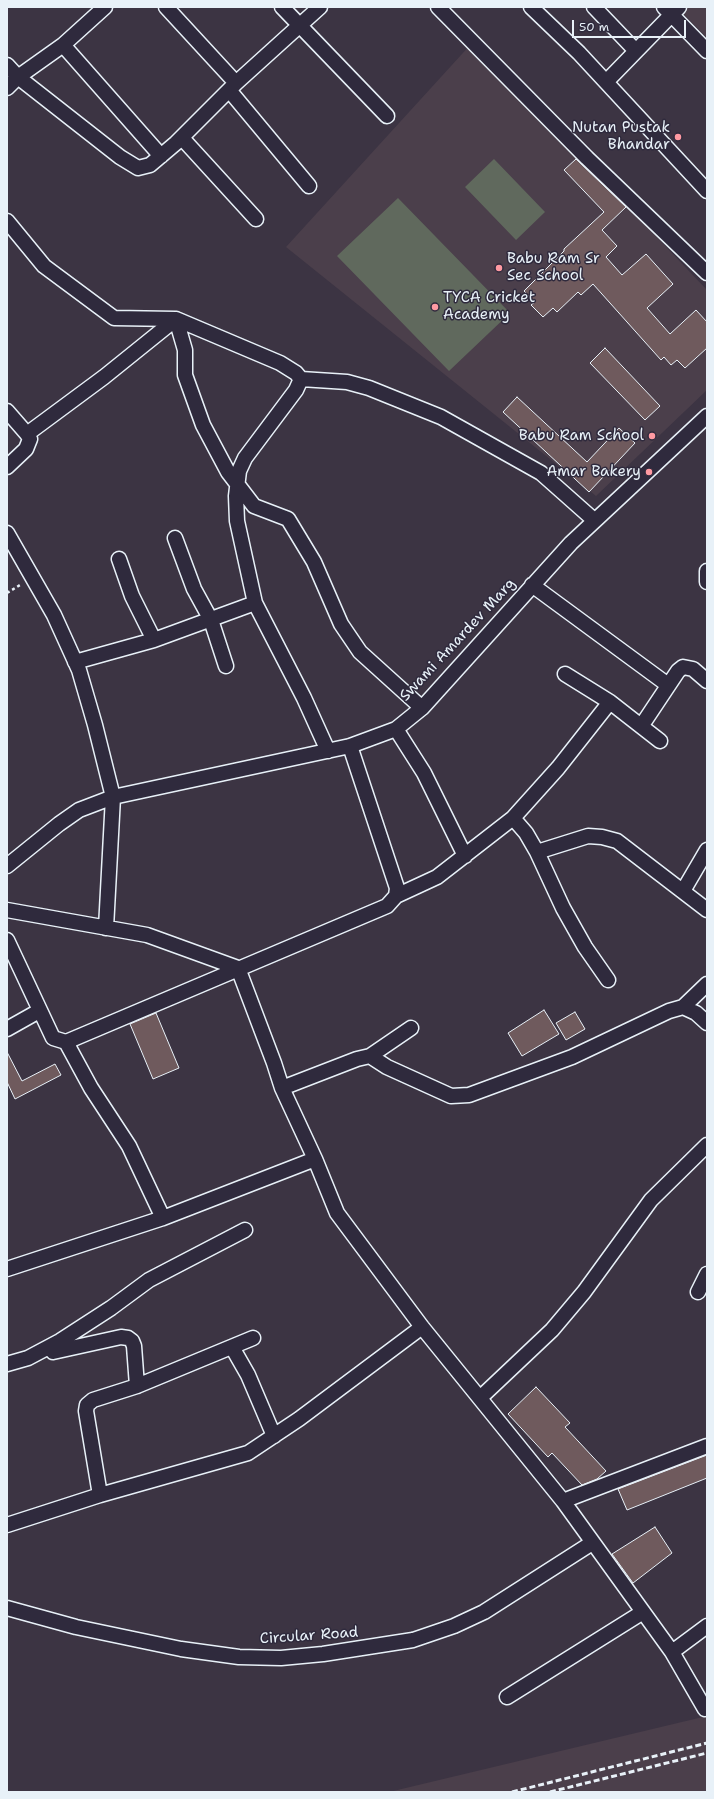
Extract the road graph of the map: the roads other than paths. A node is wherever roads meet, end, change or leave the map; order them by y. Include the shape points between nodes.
1 (166, 7) edge
2 (282, 7) edge
3 (320, 7) edge
4 (438, 7) edge
5 (531, 7) edge
6 (594, 7) edge
7 (671, 9) edge
8 (96, 10) edge
9 (300, 25) junction
10 (63, 45) junction
11 (636, 50) junction
12 (707, 51) edge
13 (7, 65) edge
14 (18, 77) junction
15 (606, 82) junction
16 (233, 87) junction
17 (7, 88) edge
18 (388, 116) dead end
19 (182, 138) junction
20 (161, 156) junction
21 (310, 186) dead end
22 (707, 190) edge
23 (256, 219) dead end
24 (7, 221) edge
25 (707, 273) edge
26 (176, 319) junction
27 (301, 379) junction
28 (7, 411) edge
29 (707, 416) edge
30 (27, 434) junction
31 (7, 467) edge
32 (237, 484) junction
33 (594, 520) junction
34 (7, 533) edge
35 (175, 538) dead end
36 (119, 559) dead end
37 (707, 571) edge
38 (707, 582) edge
39 (532, 585) junction
40 (256, 603) junction
41 (211, 620) junction
42 (154, 640) junction
43 (76, 662) junction
44 (226, 666) dead end
45 (565, 674) dead end
46 (707, 680) edge
47 (668, 686) junction
48 (610, 702) junction
49 (422, 708) junction
50 (642, 725) junction
51 (396, 729) junction
52 (660, 741) dead end
53 (350, 746) junction
54 (328, 751) junction
55 (113, 797) junction
56 (513, 818) junction
57 (707, 850) edge
58 (537, 852) junction
59 (465, 856) junction
60 (7, 866) edge
61 (683, 891) junction
62 (396, 896) junction
63 (7, 910) edge
64 (707, 910) edge
65 (106, 928) junction
66 (7, 940) edge
67 (238, 968) junction
68 (608, 980) dead end
69 (707, 984) edge
70 (684, 1007) junction
71 (39, 1011) junction
72 (707, 1023) edge
73 (411, 1028) dead end
74 (7, 1029) edge
75 (66, 1042) junction
76 (370, 1056) junction
77 (282, 1088) junction
78 (705, 1151) edge
79 (315, 1160) junction
80 (163, 1218) junction
81 (245, 1230) dead end
82 (7, 1269) edge
83 (707, 1274) edge
84 (698, 1292) dead end
85 (422, 1327) junction
86 (253, 1338) dead end
87 (232, 1347) junction
88 (53, 1352) dead end
89 (7, 1364) edge
90 (137, 1386) junction
91 (480, 1398) junction
92 (274, 1436) junction
93 (707, 1446) edge
94 (100, 1495) junction
95 (562, 1501) junction
96 (7, 1525) edge
97 (592, 1543) junction
98 (7, 1608) edge
99 (643, 1612) junction
100 (707, 1626) edge
101 (672, 1652) junction
102 (507, 1697) dead end
103 (705, 1708) dead end

1 - 16 street
2 - 9 street
3 - 9 street
4 - 25 street via 587,158
5 - 15 street
6 - 11 street
7 - 11 street
7 - 12 street
8 - 10 street
9 - 16 street
9 - 18 street
10 - 14 street
10 - 20 street
11 - 15 street
13 - 14 street
14 - 17 street
14 - 20 street via 130,164 138,168 150,165
15 - 22 street
16 - 19 street
16 - 21 street
19 - 20 street
19 - 23 street
24 - 26 street via 44,266 114,318
26 - 27 street via 280,363 296,372
26 - 30 street
26 - 32 street via 185,350 185,375 203,425
27 - 32 street via 296,390 244,458
27 - 33 street via 347,382 369,388 441,417 540,473
28 - 30 street
29 - 33 street, Swami Amardev Marg
30 - 31 street via 30,439 26,449
32 - 40 street via 237,521
32 - 49 street via 254,506 288,519 314,562 342,624 360,652
33 - 39 street, Swami Amardev Marg
34 - 43 street via 54,615
35 - 41 street via 194,589
36 - 42 street via 132,596
37 - 38 street
39 - 47 street
39 - 49 street, Swami Amardev Marg
40 - 41 street
40 - 54 street
41 - 42 street
41 - 44 street
42 - 43 street
43 - 55 street
45 - 48 street
46 - 47 street via 693,669 683,667
47 - 50 street
48 - 50 street
48 - 56 street via 558,768
49 - 51 street, Swami Amardev Marg
50 - 52 street
51 - 53 street, Swami Amardev Marg
51 - 59 street via 424,773
53 - 54 street, Swami Amardev Marg
53 - 62 street via 397,888
54 - 55 street, Swami Amardev Marg
55 - 60 street, Swami Amardev Marg via 74,814
55 - 65 street
56 - 58 street
56 - 59 street
57 - 61 street
58 - 61 street via 588,836 602,837 616,841
58 - 68 street via 563,908 585,947
59 - 62 street via 437,877
61 - 64 street
62 - 67 street via 387,906
63 - 65 street
65 - 67 street via 147,935
66 - 71 street
67 - 75 street
67 - 77 street
69 - 70 street
70 - 72 street
70 - 76 street via 669,1011 572,1057 469,1095 451,1096 387,1067
71 - 74 street
71 - 75 street via 53,1038
73 - 76 street
75 - 80 street via 91,1088 129,1146
76 - 77 street
77 - 79 street
78 - 91 street via 684,1166 651,1200 584,1292 552,1330
79 - 80 street
79 - 85 street via 337,1213
80 - 82 street
81 - 89 street via 148,1280 60,1341 28,1358
83 - 84 street
85 - 91 street
85 - 92 street
86 - 87 street
87 - 90 street
87 - 92 street via 248,1375
88 - 90 street via 121,1337 128,1338 134,1346
90 - 94 street via 93,1400 88,1405 86,1411
91 - 95 street
92 - 94 street via 248,1453
93 - 95 street
94 - 96 street
95 - 97 street
97 - 98 street, Circular Road via 484,1612 454,1626 413,1640 323,1654 281,1658 239,1657 181,1649 76,1627
97 - 99 street
99 - 101 street
99 - 102 street
100 - 101 street
101 - 103 street

